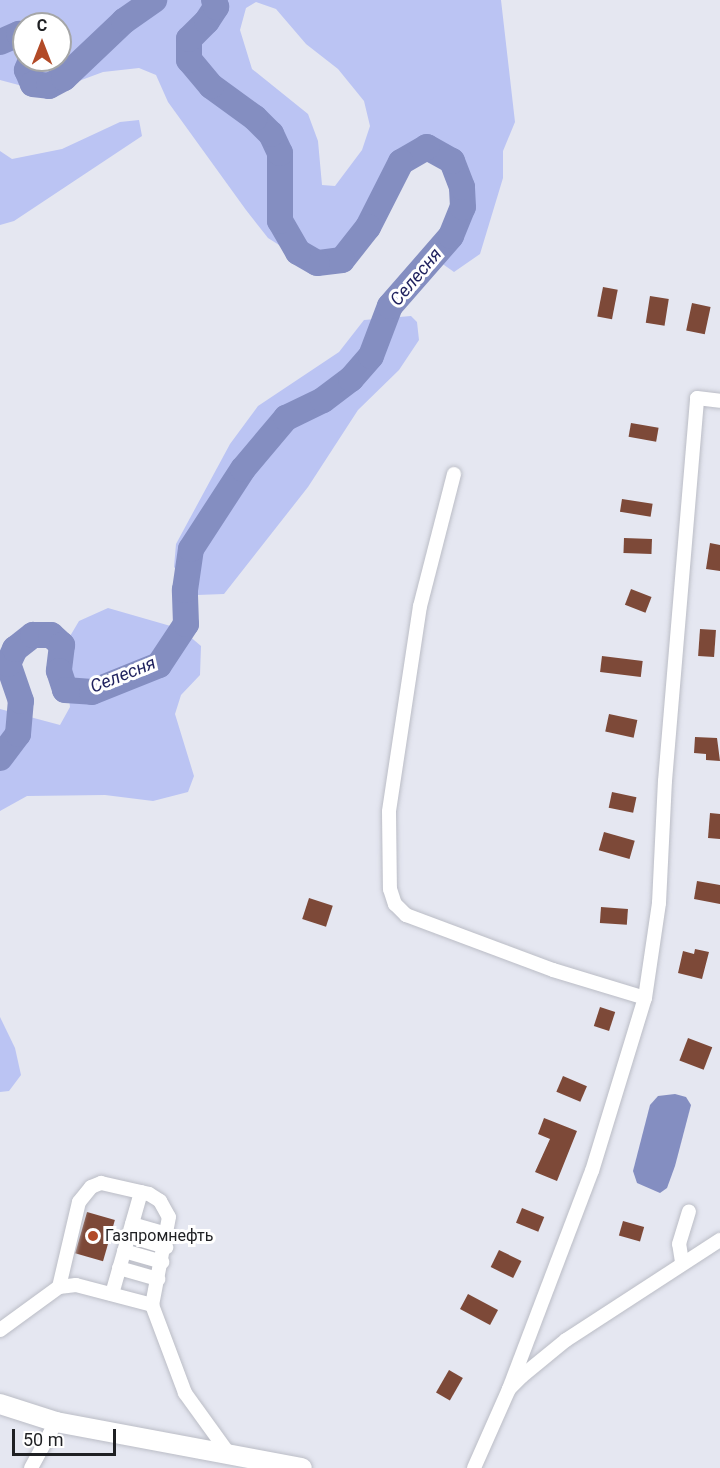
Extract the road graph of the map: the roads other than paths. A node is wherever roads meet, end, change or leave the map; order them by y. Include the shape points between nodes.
1 (720, 401) edge
2 (454, 474) dead end
3 (645, 998) junction
4 (141, 1192) junction
5 (689, 1211) dead end
6 (130, 1230) junction
7 (167, 1240) junction
8 (720, 1240) edge
9 (124, 1251) junction
10 (162, 1262) junction
11 (682, 1262) junction
12 (119, 1268) junction
13 (158, 1279) junction
14 (59, 1287) junction
15 (112, 1294) junction
16 (152, 1305) junction
17 (0, 1330) edge
18 (509, 1389) junction
19 (0, 1404) edge
20 (56, 1422) junction
21 (229, 1454) junction
22 (32, 1468) edge
23 (302, 1468) edge
24 (474, 1468) edge

1 - 3 street via 697,398 665,781 659,903
2 - 3 street via 420,606 388,812 390,889 394,904 406,915 553,970
3 - 18 street via 592,1172
4 - 6 street
4 - 7 street via 160,1201 169,1217
4 - 14 street via 102,1183 85,1194 79,1202
5 - 11 street via 680,1234 678,1252
6 - 7 street
6 - 9 street
7 - 10 street
8 - 11 street
9 - 10 street
9 - 12 street
10 - 13 street
11 - 18 street via 566,1340
12 - 13 street
12 - 15 street
13 - 16 street
14 - 15 street via 76,1285
14 - 17 street
15 - 16 street
16 - 21 street via 185,1393
18 - 24 street
19 - 20 highway
20 - 21 highway
20 - 22 street
21 - 23 highway

